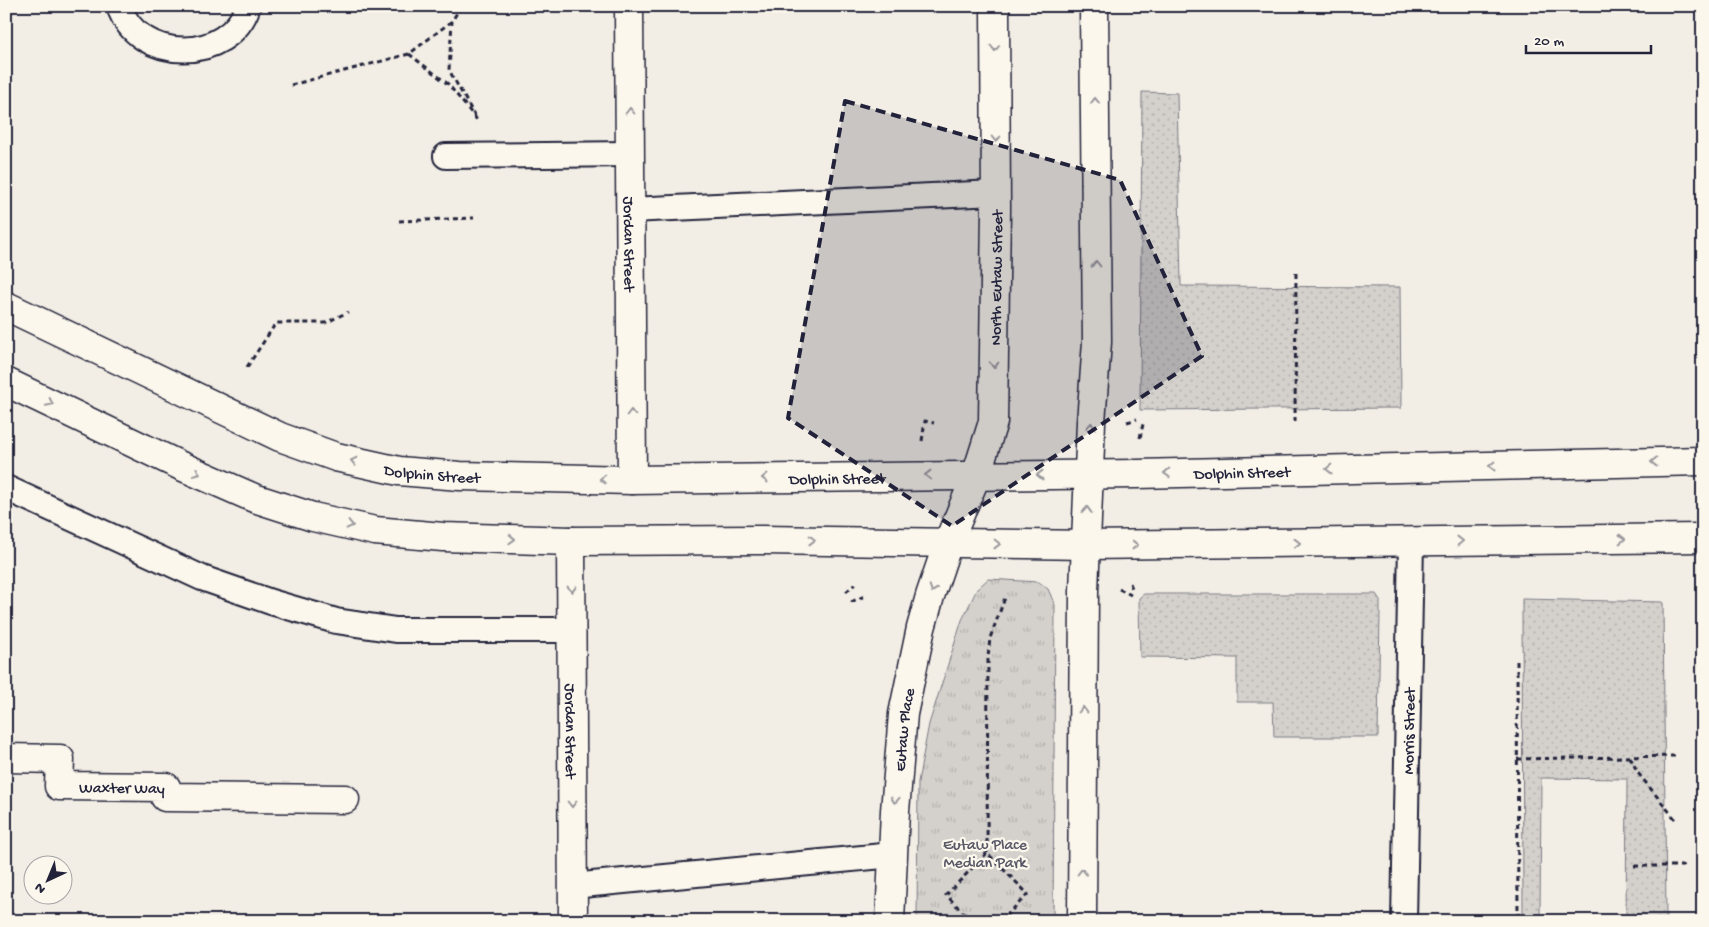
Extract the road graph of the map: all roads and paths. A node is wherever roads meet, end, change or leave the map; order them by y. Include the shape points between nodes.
1 (118, 6) edge
2 (248, 6) edge
3 (461, 6) edge
4 (629, 6) edge
5 (995, 6) edge
6 (1094, 6) edge
7 (452, 21) junction
8 (409, 54) junction
9 (290, 85) dead end
10 (630, 154) junction
11 (446, 156) dead end
12 (996, 193) junction
13 (630, 210) junction
14 (474, 218) dead end
15 (399, 221) dead end
16 (1296, 272) dead end
17 (6, 306) edge
18 (348, 312) dead end
19 (247, 367) dead end
20 (6, 382) edge
21 (1137, 419) dead end
22 (1126, 422) dead end
23 (1295, 422) dead end
24 (934, 423) dead end
25 (1143, 424) dead end
26 (1139, 441) dead end
27 (922, 443) dead end
28 (1703, 461) edge
29 (1089, 475) junction
30 (976, 476) junction
31 (632, 480) junction
32 (6, 488) edge
33 (1703, 538) edge
34 (571, 541) junction
35 (1411, 542) junction
36 (948, 543) junction
37 (1086, 545) junction
38 (1130, 583) dead end
39 (855, 584) dead end
40 (1118, 589) dead end
41 (1134, 591) dead end
42 (846, 592) dead end
43 (867, 594) dead end
44 (1006, 595) dead end
45 (1131, 595) dead end
46 (852, 602) dead end
47 (573, 630) junction
48 (1517, 661) dead end
49 (1630, 756) junction
50 (1676, 756) dead end
51 (6, 758) edge
52 (1517, 759) junction
53 (345, 799) dead end
54 (1676, 820) dead end
55 (987, 853) junction
56 (893, 855) junction
57 (1634, 866) dead end
58 (1687, 866) dead end
59 (572, 886) junction
60 (572, 921) edge
61 (890, 921) edge
62 (972, 921) edge
63 (1001, 921) edge
64 (1082, 921) edge
65 (1404, 921) edge
66 (1518, 921) edge

1 - 2 lane via 135,31 154,45 177,50 200,48 220,40 235,28
3 - 7 path
10 -> 4 main road, Jordan Street
5 -> 12 main road, North Eutaw Street
29 -> 6 main road via 1097,342
7 - 8 path
7 - 8 path via 449,70 477,120 448,84
8 - 9 path
10 - 11 lane
10 - 13 main road, Jordan Street
12 - 13 lane
12 -> 30 main road, North Eutaw Street via 993,422
31 -> 13 main road, Jordan Street
14 - 15 path
16 - 23 path
31 -> 17 main road, Dolphin Street via 460,476 398,471 336,456 272,433
18 - 19 path via 325,323 276,323
20 -> 34 main road via 181,466 254,498 313,517 375,531 442,537
21 - 22 path
24 - 27 path via 925,421
25 - 26 path
28 -> 29 main road, Dolphin Street
29 -> 30 main road, Dolphin Street
37 -> 29 main road
30 -> 31 main road, Dolphin Street
30 - 36 main road, North Eutaw Street
32 - 47 lane via 202,578 336,621 396,630
35 -> 33 main road
34 -> 36 main road
34 -> 47 main road, Jordan Street
37 -> 35 main road
35 - 65 lane, Morris Street
36 -> 37 main road
36 -> 56 main road, Eutaw Place via 921,628 903,714
64 -> 37 main road
38 - 41 path
39 - 42 path
40 - 45 path
43 - 46 path
44 - 55 path via 990,638 988,657
47 -> 59 main road, Jordan Street
48 - 52 path
49 - 50 path
49 - 52 path
49 - 54 path via 1638,773
51 - 53 main road, Waxter Way via 60,759 59,786 166,787 165,797
52 - 66 path
55 - 62 path via 946,895
55 - 63 path via 1028,894
56 - 59 lane
56 - 61 main road, Eutaw Place
57 - 58 path
59 - 60 main road, Jordan Street

